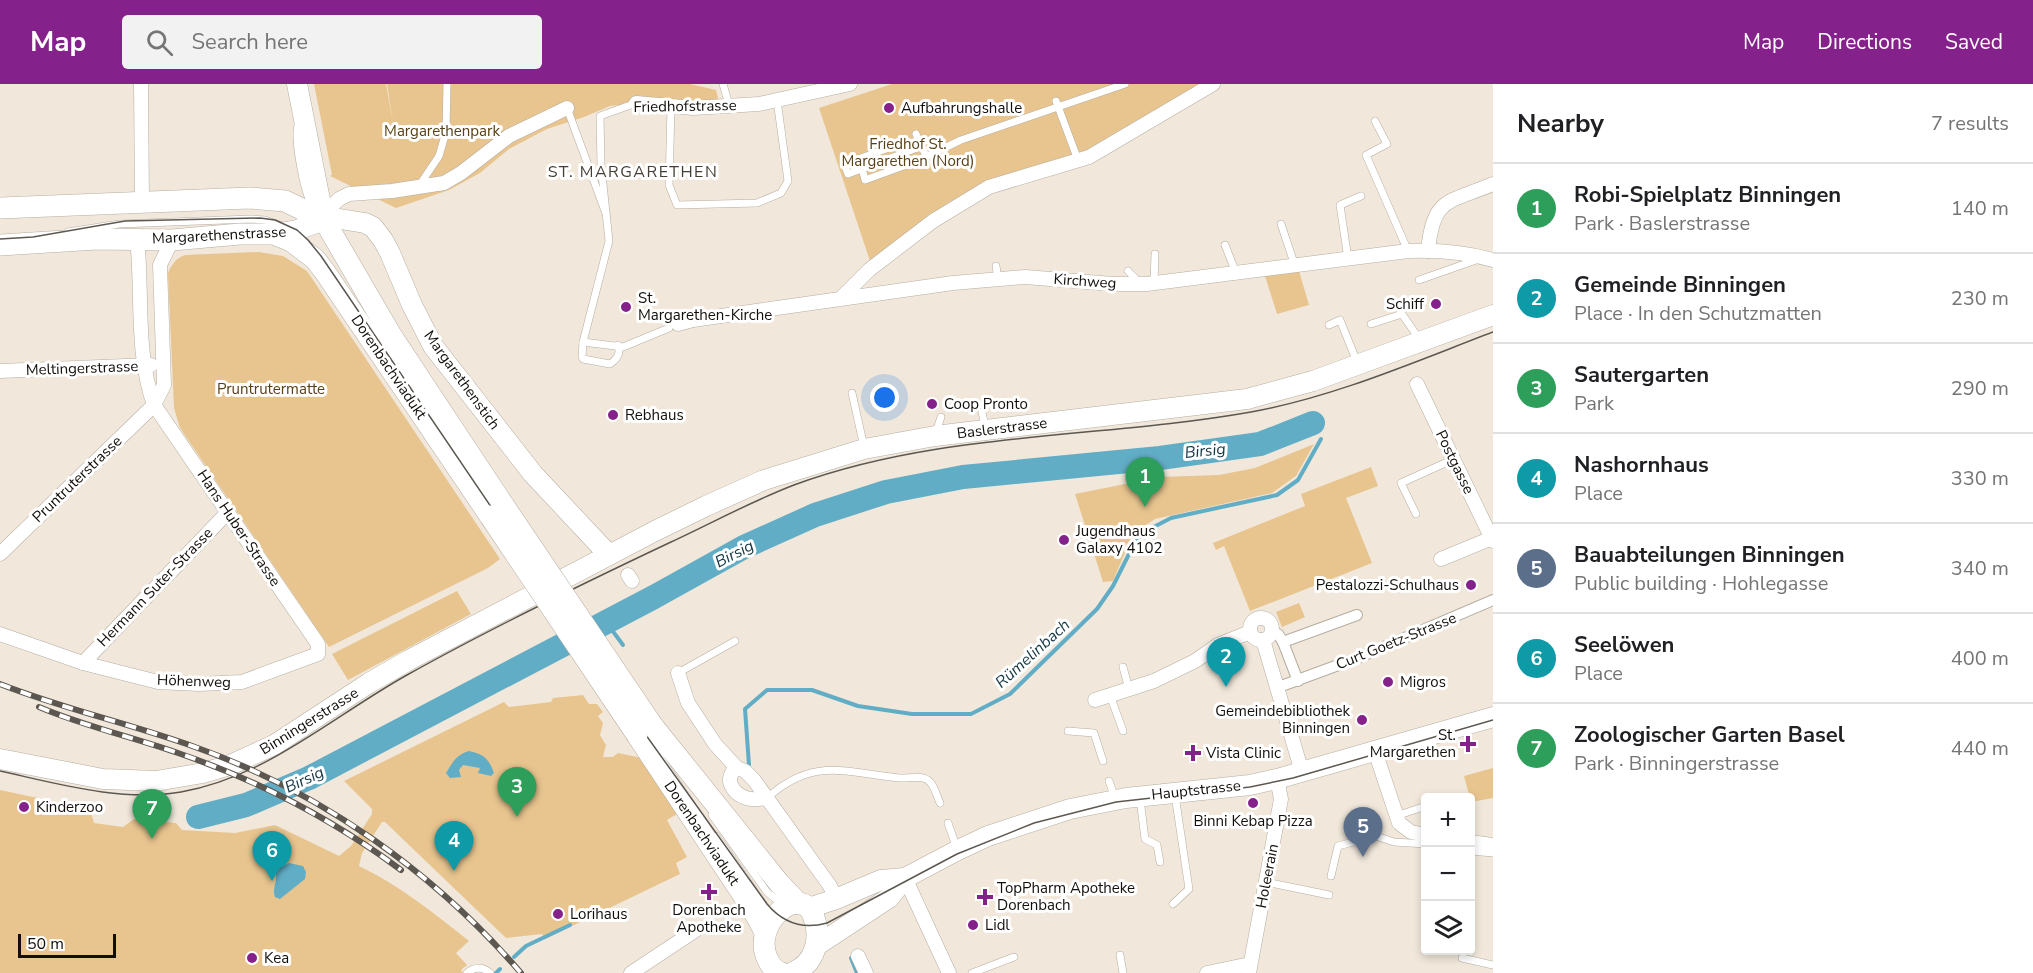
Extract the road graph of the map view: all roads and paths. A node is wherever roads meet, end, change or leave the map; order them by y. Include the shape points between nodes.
1 (141, 84) edge
2 (297, 84) edge
3 (447, 84) edge
4 (723, 84) edge
5 (850, 84) edge
6 (1125, 84) edge
7 (1214, 84) edge
8 (777, 100) junction
9 (636, 103) joint
10 (1057, 104) junction
11 (729, 105) junction
12 (672, 106) junction
13 (567, 108) joint
14 (1375, 121) dead end
15 (916, 134) dead end
16 (922, 146) junction
17 (904, 153) junction
18 (926, 156) junction
19 (1078, 160) junction
20 (862, 168) junction
21 (1493, 184) edge
22 (418, 188) junction
23 (1361, 196) dead end
24 (142, 202) junction
25 (0, 208) edge
26 (608, 219) junction
27 (324, 220) junction
28 (1281, 224) dead end
29 (294, 236) junction
30 (137, 238) junction
31 (172, 240) junction
32 (41, 242) junction
33 (0, 245) edge
34 (1225, 245) dead end
35 (1428, 250) junction
36 (1408, 251) junction
37 (1155, 254) dead end
38 (1348, 259) junction
39 (1488, 259) edge
40 (1295, 266) junction
41 (1128, 270) dead end
42 (325, 272) junction
43 (1236, 273) junction
44 (1419, 280) dead end
45 (1148, 284) junction
46 (843, 297) junction
47 (1493, 315) edge
48 (1371, 324) dead end
49 (1329, 325) dead end
50 (673, 326) joint
51 (583, 342) junction
52 (1421, 342) junction
53 (618, 345) junction
54 (1358, 364) junction
55 (164, 365) junction
56 (144, 366) junction
57 (0, 371) edge
58 (1418, 384) dead end
59 (852, 393) dead end
60 (154, 405) junction
61 (941, 417) dead end
62 (935, 436) junction
63 (864, 449) junction
64 (1454, 459) junction
65 (497, 511) junction
66 (228, 512) junction
67 (1416, 514) dead end
68 (1492, 539) edge
69 (0, 554) edge
70 (609, 555) junction
71 (1437, 561) dead end
72 (529, 596) joint
73 (1493, 600) edge
74 (1357, 615) dead end
75 (1250, 632) junction
76 (0, 634) edge
77 (1267, 636) junction
78 (735, 641) dead end
79 (1283, 642) junction
80 (318, 654) joint
81 (83, 663) junction
82 (1124, 667) dead end
83 (678, 673) joint
84 (1299, 681) junction
85 (1276, 688) junction
86 (1129, 689) junction
87 (1110, 695) junction
88 (1095, 700) dead end
89 (1493, 717) edge
90 (644, 730) junction
91 (1068, 731) dead end
92 (1123, 731) dead end
93 (1375, 751) junction
94 (0, 759) edge
95 (1103, 761) dead end
96 (737, 768) junction
97 (1302, 772) junction
98 (1277, 779) junction
99 (1109, 781) dead end
100 (690, 785) dead end
101 (1174, 792) junction
102 (687, 795) dead end
103 (1140, 796) junction
104 (767, 798) junction
105 (1116, 800) junction
106 (940, 803) dead end
107 (707, 809) dead end
108 (1421, 809) edge
109 (948, 823) dead end
110 (1400, 826) junction
111 (714, 832) dead end
112 (1421, 834) edge
113 (1475, 843) edge
114 (1421, 844) edge
115 (1493, 845) edge
116 (958, 850) junction
117 (1475, 852) edge
118 (1493, 854) edge
119 (1160, 862) dead end
120 (1330, 876) dead end
121 (905, 878) junction
122 (1266, 882) junction
123 (1329, 895) dead end
124 (836, 899) junction
125 (1173, 904) dead end
126 (786, 914) junction
127 (696, 930) dead end
128 (816, 946) junction
129 (1120, 955) dead end
130 (858, 956) dead end
131 (1014, 957) dead end
132 (1461, 958) dead end
133 (1493, 965) edge
134 (1249, 969) edge
135 (784, 972) edge
136 (467, 973) edge
137 (490, 973) edge
138 (631, 973) edge
139 (866, 973) edge
140 (950, 973) edge
141 (972, 973) edge
142 (1124, 973) edge
143 (1207, 973) edge

1 - 24 street
2 - 27 main road
3 - 22 lane via 446,132 439,156
4 - 11 lane
5 - 8 street, Friedhofstrasse
6 - 10 lane
7 - 19 street
8 - 11 street, Friedhofstrasse
8 - 12 lane via 788,181 781,193 757,204 677,205 669,184
9 - 12 street, Friedhofstrasse
9 - 26 lane, Friedhofstrasse via 600,116
10 - 18 lane
10 - 19 lane
11 - 12 street, Friedhofstrasse
13 - 22 street via 509,136 444,183
13 - 26 lane
14 - 36 lane via 1387,144 1366,155
15 - 16 lane
16 - 17 lane
16 - 18 lane
17 - 20 lane
17 - 20 lane via 900,144 844,164 848,174
18 - 20 lane via 865,180
19 - 46 street via 989,187 933,221 869,270
21 - 35 street via 1443,204 1430,230
22 - 27 street via 349,194 330,208
23 - 38 lane via 1340,205
24 - 25 main road, Margarethenstrasse
24 - 27 main road, Margarethenstrasse via 271,199 285,201
26 - 51 lane via 609,241
27 - 29 main road, Margarethenstrasse
27 - 65 main road, Dorenbachviadukt
27 - 70 main road, Margarethenstich via 340,219 373,227 434,346 533,474
28 - 40 lane
29 - 31 main road, Margarethenstrasse via 240,234
29 - 32 lane via 271,221 256,219 100,225
29 - 42 lane via 315,252
29 - 42 main road, Dorenbachviadukt via 291,241
30 - 31 main road, Margarethenstrasse
30 - 32 main road, Margarethenstrasse
30 - 56 street
31 - 55 street, Pruntruterstrasse via 160,265
32 - 33 main road, Margarethenstrasse
34 - 43 lane
35 - 36 street, Kirchweg
35 - 39 street, Kirchweg
36 - 38 street, Kirchweg
37 - 45 lane
38 - 40 street, Kirchweg
39 - 44 lane
40 - 43 street, Kirchweg
41 - 45 lane
42 - 65 main road, Dorenbachviadukt
43 - 45 street, Kirchweg
45 - 46 street, Kirchweg via 997,272
46 - 50 street, Kirchweg
47 - 52 main road, Baslerstrasse
48 - 52 lane via 1402,314
49 - 54 lane via 1340,320
50 - 53 lane via 623,347
51 - 53 lane
51 - 53 lane via 583,359 610,364 618,358
52 - 54 main road, Baslerstrasse
54 - 62 main road, Baslerstrasse via 1302,385 1247,399 984,421
55 - 56 street, Meltingerstrasse
55 - 60 street, Pruntruterstrasse via 164,385
56 - 57 street, Meltingerstrasse
56 - 60 street
58 - 64 street, Postgasse
59 - 63 lane
60 - 66 street, Hans Huber-Strasse
60 - 69 street, Pruntruterstrasse
61 - 62 lane
62 - 63 main road, Baslerstrasse
63 - 70 main road, Baslerstrasse via 764,480
64 - 67 lane via 1401,483
64 - 68 street, Postgasse
65 - 90 main road, bridge
66 - 80 street, Hans Huber-Strasse via 318,644
66 - 81 street, Hermann Suter-Strasse
68 - 71 street
70 - 72 main road, Baslerstrasse
72 - 94 main road, Binningerstrasse via 388,672 274,745 221,768 188,777 135,781 103,779
73 - 84 street, Curt Goetz-Strasse
74 - 79 street
75 - 77 street via 1257,640
75 - 77 street via 1254,621 1263,619 1270,624
75 - 86 street via 1154,681
76 - 81 street, Höhenweg
77 - 79 street via 1278,634
77 - 85 street
78 - 83 lane
79 - 84 street
80 - 81 street, Höhenweg via 242,682 199,684 158,682
82 - 86 lane
83 - 96 street via 688,704
84 - 85 street, Curt Goetz-Strasse
85 - 97 street
86 - 87 street
87 - 88 street
87 - 92 lane
89 - 93 main road, Hauptstrasse
90 - 100 lane via 656,736
90 - 102 lane
90 - 126 main road, Dorenbachviadukt via 779,883
90 - 126 main road, Dorenbachviadukt via 753,910
91 - 95 lane via 1094,733
93 - 97 main road, Hauptstrasse
93 - 110 street
96 - 104 street via 745,771
96 - 104 street via 730,774 733,789 747,799
97 - 98 main road, Hauptstrasse
98 - 101 main road, Hauptstrasse
98 - 122 street, Holeerain via 1281,799
99 - 105 lane
101 - 103 main road, Hauptstrasse
101 - 125 lane via 1189,889
103 - 105 main road, Hauptstrasse
103 - 119 lane via 1145,839 1157,844
104 - 106 lane via 805,773 827,769 922,778 930,782
104 - 124 street
105 - 116 main road, Hauptstrasse via 1070,809
107 - 126 lane
108 - 110 lane
109 - 116 lane
110 - 112 street
111 - 126 lane
113 - 115 street
114 - 120 lane via 1376,836 1338,846
116 - 121 main road, Hauptstrasse
117 - 118 lane
121 - 124 main road, Hauptstrasse via 880,880
121 - 128 main road, Hauptstrasse via 889,898
121 - 140 street
122 - 123 lane
122 - 134 street, Holeerain
124 - 126 main road, Hauptstrasse
126 - 128 main road via 813,914
126 - 135 main road via 765,952
127 - 138 street
128 - 135 main road via 811,958
129 - 142 lane
130 - 139 street
131 - 141 lane
132 - 133 lane
134 - 143 street
136 - 137 lane via 479,968

